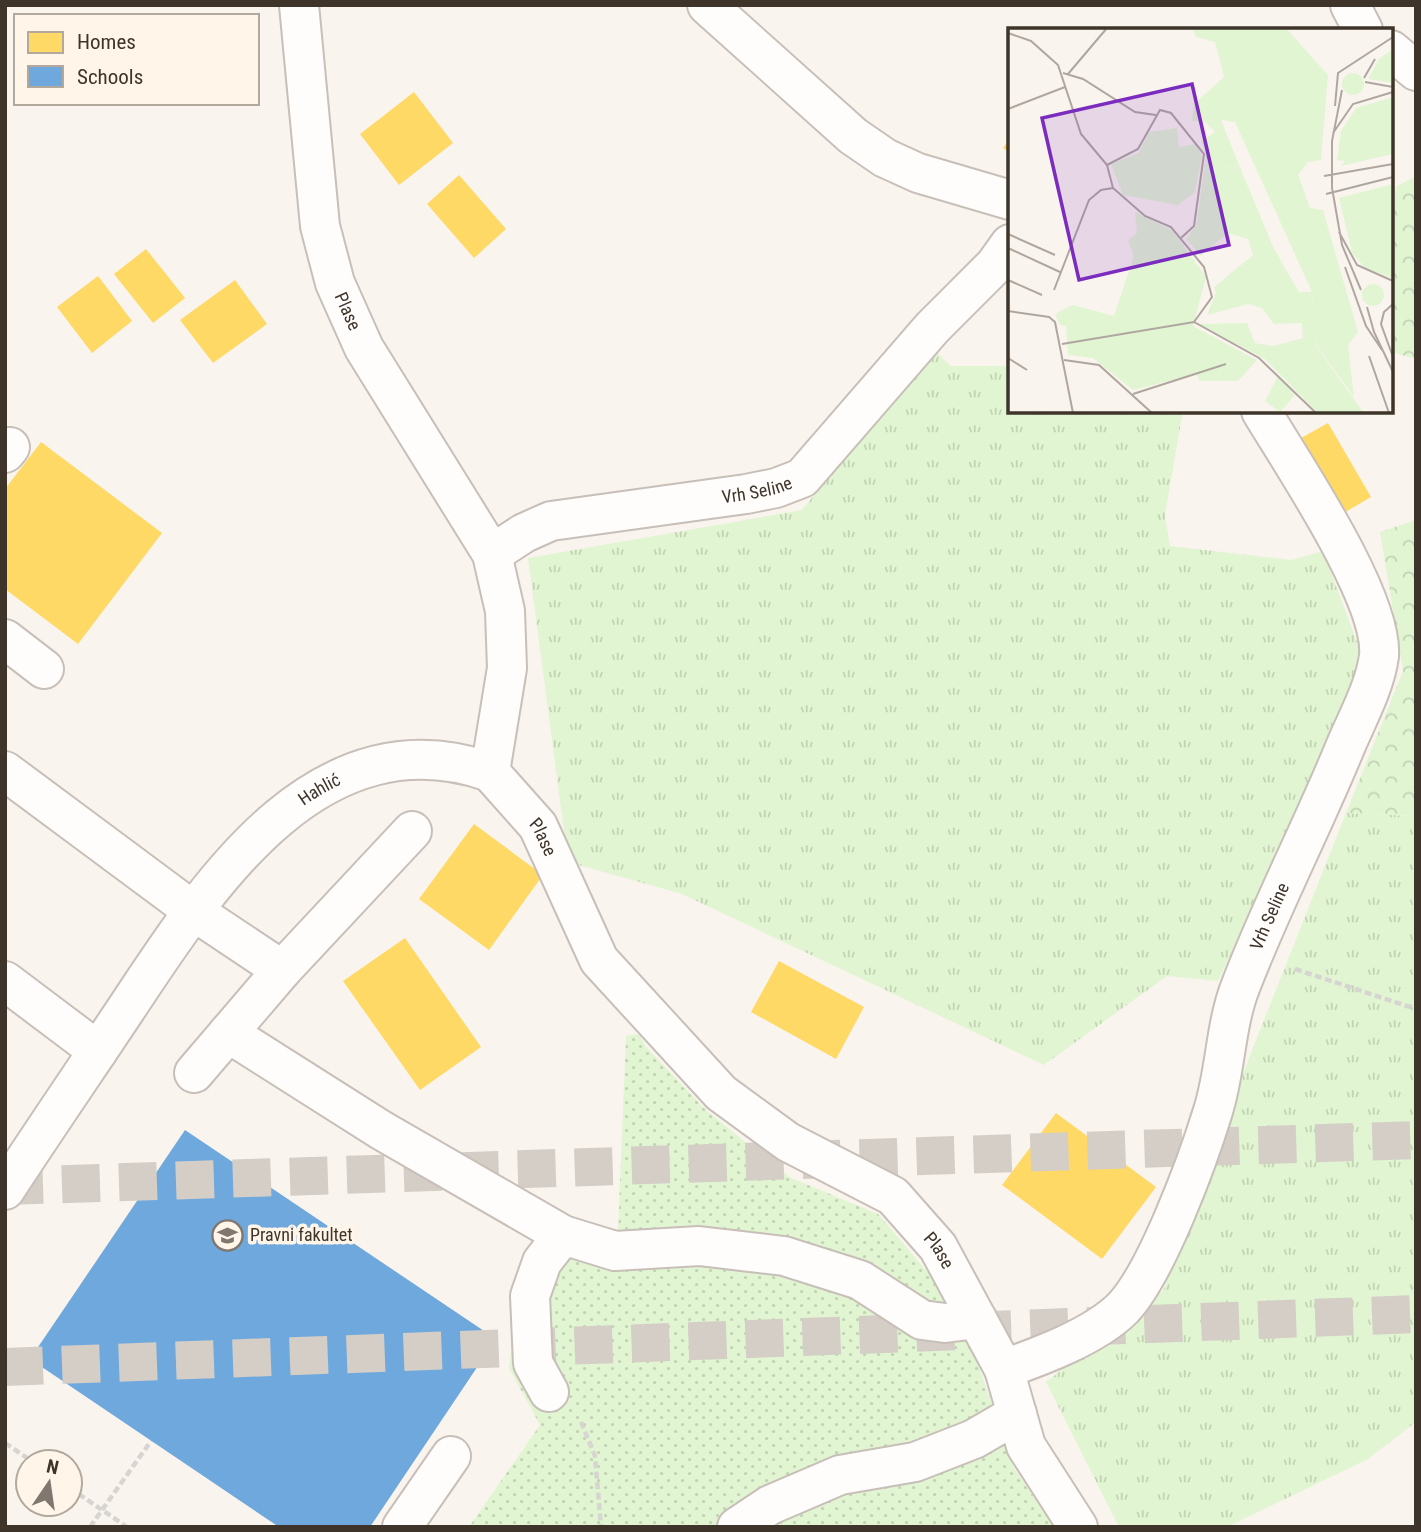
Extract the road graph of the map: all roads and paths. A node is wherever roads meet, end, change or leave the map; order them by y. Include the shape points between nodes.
1 (299, 5) edge
2 (707, 5) edge
3 (1350, 5) edge
4 (1362, 28) edge
5 (1393, 52) edge
6 (1416, 71) edge
7 (1008, 199) edge
8 (1008, 247) edge
9 (1262, 413) edge
10 (492, 554) junction
11 (5, 639) edge
12 (44, 668) dead end
13 (5, 771) edge
14 (490, 772) junction
15 (412, 831) dead end
16 (192, 910) junction
17 (1255, 954) junction
18 (282, 970) junction
19 (5, 981) edge
20 (1416, 1009) edge
21 (228, 1033) junction
22 (98, 1051) junction
23 (194, 1073) dead end
24 (5, 1190) edge
25 (563, 1235) junction
26 (977, 1319) junction
27 (1004, 1368) junction
28 (549, 1392) joint
29 (1017, 1414) junction
30 (151, 1441) dead end
31 (451, 1455) dead end
32 (84, 1498) edge
33 (102, 1510) junction
34 (90, 1527) edge
35 (127, 1527) edge
36 (402, 1527) edge
37 (601, 1527) edge
38 (737, 1527) edge
39 (1078, 1527) edge

1 - 10 street, Plase via 320,226 335,284 364,348
2 - 7 street via 853,136 885,158 918,173
3 - 4 street
5 - 6 street
8 - 10 street, Vrh Seline via 802,478 746,494 551,521
9 - 17 street, Vrh Seline via 1348,556 1379,654 1361,709
10 - 14 street, Plase via 505,611 507,668
11 - 12 street
13 - 16 street
14 - 16 street, Hahlić via 434,759 386,765 342,778 292,806 255,836
14 - 26 street, Plase via 538,826 599,960 721,1093 788,1142 892,1196 938,1247
15 - 18 street
16 - 18 street
16 - 22 street, Hahlić
17 - 20 path
17 - 27 street, Vrh Seline via 1240,988 1214,1110 1174,1216 1143,1280 1122,1309 1082,1335 1051,1353
18 - 21 street
19 - 22 street
21 - 23 street
21 - 25 street via 381,1130
22 - 24 street, Hahlić
25 - 26 street via 615,1251 699,1246 784,1256 860,1280 922,1320
25 - 28 street via 542,1262 530,1296 533,1363
26 - 27 street, Plase
27 - 29 street, Plase
28 - 37 path via 584,1425 595,1456
29 - 38 street via 974,1439 915,1462 840,1475 770,1505
29 - 39 street, Plase via 1026,1446
30 - 33 path
31 - 36 street
32 - 33 path
33 - 34 path
33 - 35 path

